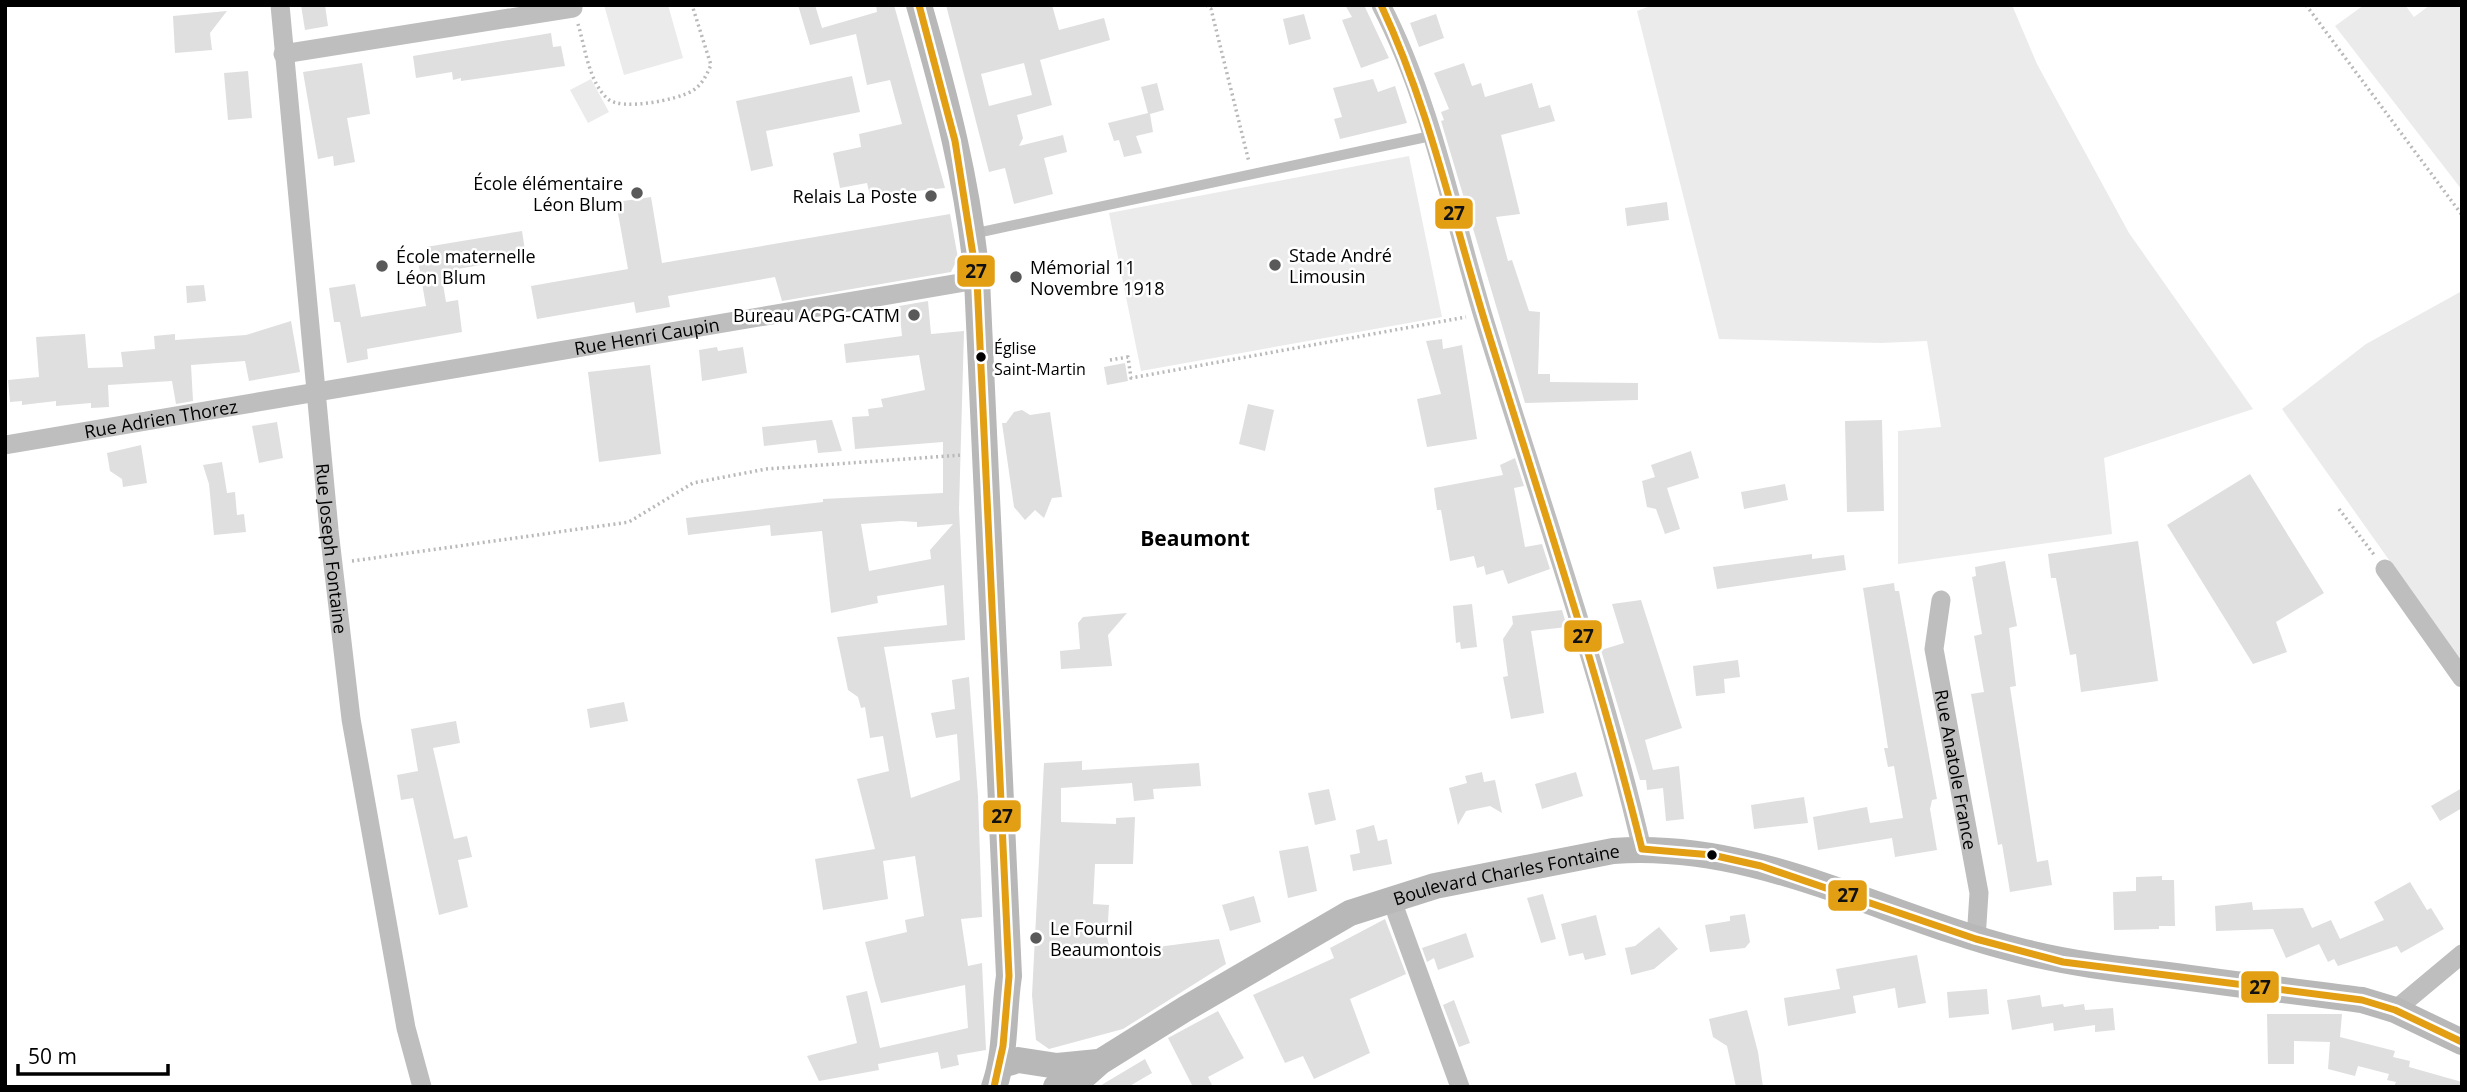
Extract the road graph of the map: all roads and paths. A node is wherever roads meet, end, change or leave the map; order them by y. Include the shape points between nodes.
1 (280, 5) edge
2 (692, 5) edge
3 (919, 5) edge
4 (1206, 5) edge
5 (1381, 5) edge
6 (2306, 5) edge
7 (573, 7) edge
8 (283, 54) junction
9 (1431, 136) junction
10 (1252, 174) junction
11 (2462, 215) edge
12 (972, 234) junction
13 (977, 279) junction
14 (1482, 314) junction
15 (1110, 360) dead end
16 (316, 390) junction
17 (5, 445) edge
18 (985, 453) junction
19 (2339, 509) dead end
20 (333, 563) junction
21 (2385, 569) joint
22 (1941, 600) dead end
23 (2462, 678) edge
24 (1642, 849) junction
25 (1391, 898) junction
26 (1976, 939) junction
27 (2462, 954) edge
28 (1009, 976) junction
29 (2395, 1010) junction
30 (2462, 1042) edge
31 (1100, 1062) junction
32 (1006, 1079) edge
33 (422, 1087) edge
34 (1056, 1087) edge
35 (1460, 1087) edge

1 - 8 street, Rue Joseph Fontaine
2 - 7 path via 711,65 704,80 672,99 624,105 610,101 597,86
3 - 12 street via 954,135
4 - 10 path via 1211,9
5 - 9 street via 1397,35
6 - 11 path
7 - 8 street
8 - 16 street, Rue Joseph Fontaine
9 - 10 lane
9 - 14 street
10 - 12 lane
12 - 13 street
13 - 16 street, Rue Henri Caupin
13 - 18 street
14 - 15 path via 1131,378 1128,357
14 - 24 street via 1558,554
16 - 17 street, Rue Adrien Thorez
16 - 20 street, Rue Joseph Fontaine
18 - 20 path via 766,469 693,483 629,522
18 - 28 street
19 - 21 path
20 - 33 street, Rue Joseph Fontaine via 351,719 406,1028
21 - 23 street
22 - 26 street, Rue Anatole France via 1934,649 1979,893
24 - 25 street, Boulevard Charles Fontaine via 1515,869
24 - 26 street, Boulevard Charles Fontaine via 1712,855 1761,866
25 - 31 street, Boulevard Charles Fontaine via 1350,913
25 - 35 street
26 - 29 street, Boulevard Charles Fontaine via 2063,962 2362,1000
27 - 29 street
28 - 32 street via 1004,1007
28 - 32 street via 1018,1007
29 - 30 street, Boulevard Charles Fontaine
31 - 32 street, Boulevard Charles Fontaine via 1057,1066
31 - 34 street, Boulevard Charles Fontaine via 1083,1076

